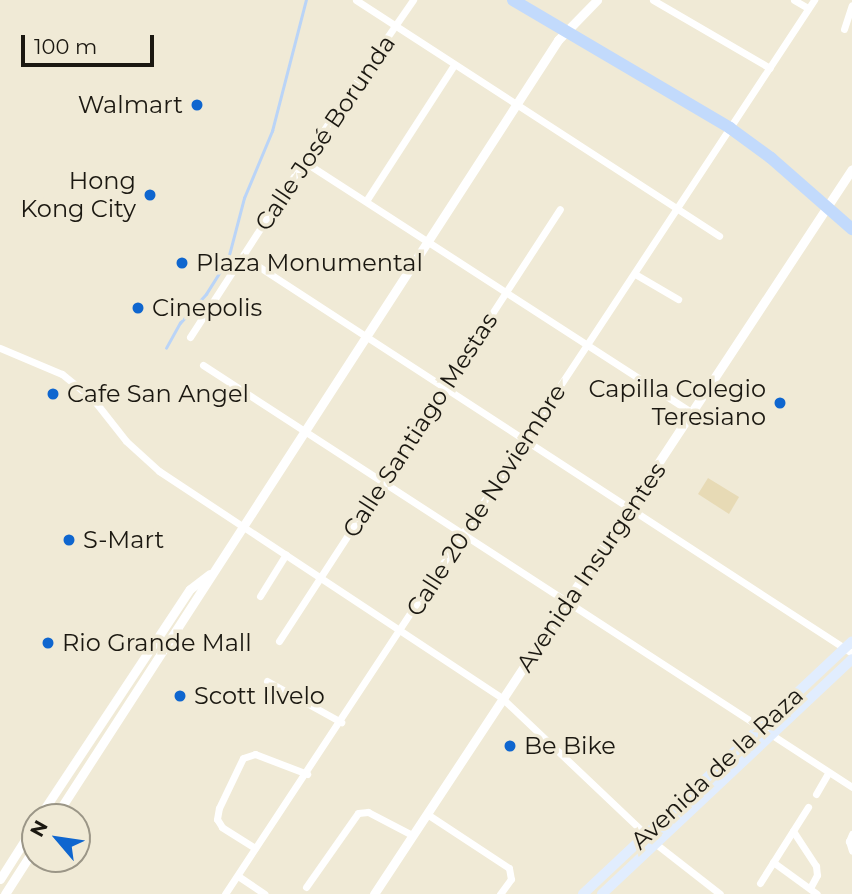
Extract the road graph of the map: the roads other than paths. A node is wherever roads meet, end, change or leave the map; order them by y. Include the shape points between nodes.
1 (356, 0) edge
2 (414, 0) edge
3 (513, 0) edge
4 (597, 0) edge
5 (653, 0) edge
6 (794, 0) edge
7 (814, 0) edge
8 (852, 5) edge
9 (808, 8) junction
10 (396, 27) junction
11 (844, 29) dead end
12 (565, 31) junction
13 (454, 65) junction
14 (770, 68) junction
15 (517, 105) junction
16 (730, 128) junction
17 (303, 161) junction
18 (852, 169) edge
19 (366, 201) junction
20 (827, 206) junction
21 (560, 209) dead end
22 (676, 211) junction
23 (852, 229) edge
24 (719, 236) dead end
25 (427, 241) junction
26 (244, 257) junction
27 (635, 274) junction
28 (506, 293) junction
29 (678, 299) dead end
30 (364, 335) junction
31 (190, 337) dead end
32 (586, 346) junction
33 (0, 348) edge
34 (203, 365) dead end
35 (443, 388) junction
36 (692, 413) junction
37 (302, 431) junction
38 (524, 440) junction
39 (382, 483) junction
40 (630, 508) junction
41 (242, 525) junction
42 (462, 534) junction
43 (286, 554) junction
44 (210, 573) junction
45 (321, 576) junction
46 (260, 596) dead end
47 (566, 601) junction
48 (402, 629) junction
49 (279, 641) dead end
50 (850, 648) edge
51 (852, 659) edge
52 (267, 681) dead end
53 (503, 699) junction
54 (341, 722) junction
55 (765, 732) junction
56 (828, 773) junction
57 (307, 774) junction
58 (852, 787) edge
59 (816, 794) dead end
60 (48, 803) edge
61 (64, 803) edge
62 (807, 807) dead end
63 (427, 814) junction
64 (793, 831) junction
65 (646, 834) junction
66 (852, 834) edge
67 (412, 835) junction
68 (656, 844) junction
69 (21, 846) edge
70 (255, 848) junction
71 (852, 851) edge
72 (774, 862) junction
73 (21, 869) edge
74 (238, 876) junction
75 (0, 879) edge
76 (760, 883) dead end
77 (306, 887) dead end
78 (810, 888) junction
79 (5, 894) edge
80 (225, 894) edge
81 (265, 894) edge
82 (374, 894) edge
83 (500, 894) edge
84 (583, 894) edge
85 (602, 894) edge
86 (720, 894) edge
87 (817, 894) edge

1 - 10 street
2 - 10 street, Calle José Borunda
3 - 12 main road
4 - 12 street
5 - 14 street
6 - 9 street
7 - 9 street, Calle 20 de Noviembre
8 - 11 street
9 - 14 street, Calle 20 de Noviembre
10 - 13 street
10 - 17 street, Calle José Borunda
12 - 15 street
12 - 16 main road
13 - 15 street
13 - 19 street
14 - 16 street, Calle 20 de Noviembre
15 - 22 street
15 - 25 street
16 - 20 main road
16 - 22 street, Calle 20 de Noviembre
17 - 19 street
17 - 26 street, Calle José Borunda
18 - 20 street, Avenida Insurgentes
19 - 25 street
20 - 23 main road
20 - 36 street, Avenida Insurgentes
21 - 28 street, Calle Santiago Mestas
22 - 24 street
22 - 27 street, Calle 20 de Noviembre
25 - 28 street
25 - 30 street
26 - 30 street
26 - 31 street, Calle José Borunda
27 - 29 street
27 - 32 street, Calle 20 de Noviembre
28 - 32 street
28 - 35 street, Calle Santiago Mestas
30 - 35 street
30 - 37 street
32 - 36 street
32 - 38 street, Calle 20 de Noviembre
33 - 41 street via 62,374 102,408 142,458
34 - 37 street
35 - 38 street
35 - 39 street, Calle Santiago Mestas
36 - 40 street, Avenida Insurgentes
37 - 39 street
37 - 41 street
38 - 40 street
38 - 42 street, Calle 20 de Noviembre
39 - 42 street
39 - 45 street, Calle Santiago Mestas
40 - 47 street, Avenida Insurgentes
40 - 50 street
41 - 43 street
41 - 44 street
42 - 47 street
42 - 48 street, Calle 20 de Noviembre
43 - 45 street
43 - 46 street
44 - 60 street via 190,589
44 - 61 street
45 - 48 street
45 - 49 street, Calle Santiago Mestas
47 - 53 street, Avenida Insurgentes
47 - 55 street
48 - 53 street
48 - 54 street, Calle 20 de Noviembre
50 - 55 main road, Avenida de la Raza
51 - 55 main road, Avenida de la Raza
52 - 54 street
53 - 63 street, Avenida Insurgentes
53 - 65 street
54 - 57 street, Calle 20 de Noviembre
55 - 56 street
55 - 65 main road, Avenida de la Raza
55 - 68 main road, Avenida de la Raza
56 - 58 street
56 - 59 street
57 - 70 street, Calle 20 de Noviembre
57 - 70 street via 255,754 243,758 216,820
62 - 64 street
63 - 67 street, Avenida Insurgentes
63 - 83 street via 506,865 512,875
64 - 72 street
64 - 78 street via 816,866
65 - 68 street
65 - 84 main road, Avenida de la Raza
66 - 71 street
67 - 77 street via 365,811 351,820
67 - 82 street, Avenida Insurgentes
68 - 85 main road, Avenida de la Raza
68 - 86 street
69 - 75 street
70 - 74 street, Calle 20 de Noviembre
72 - 76 street
72 - 78 street
73 - 79 street
74 - 80 street, Calle 20 de Noviembre
74 - 81 street
78 - 87 street

